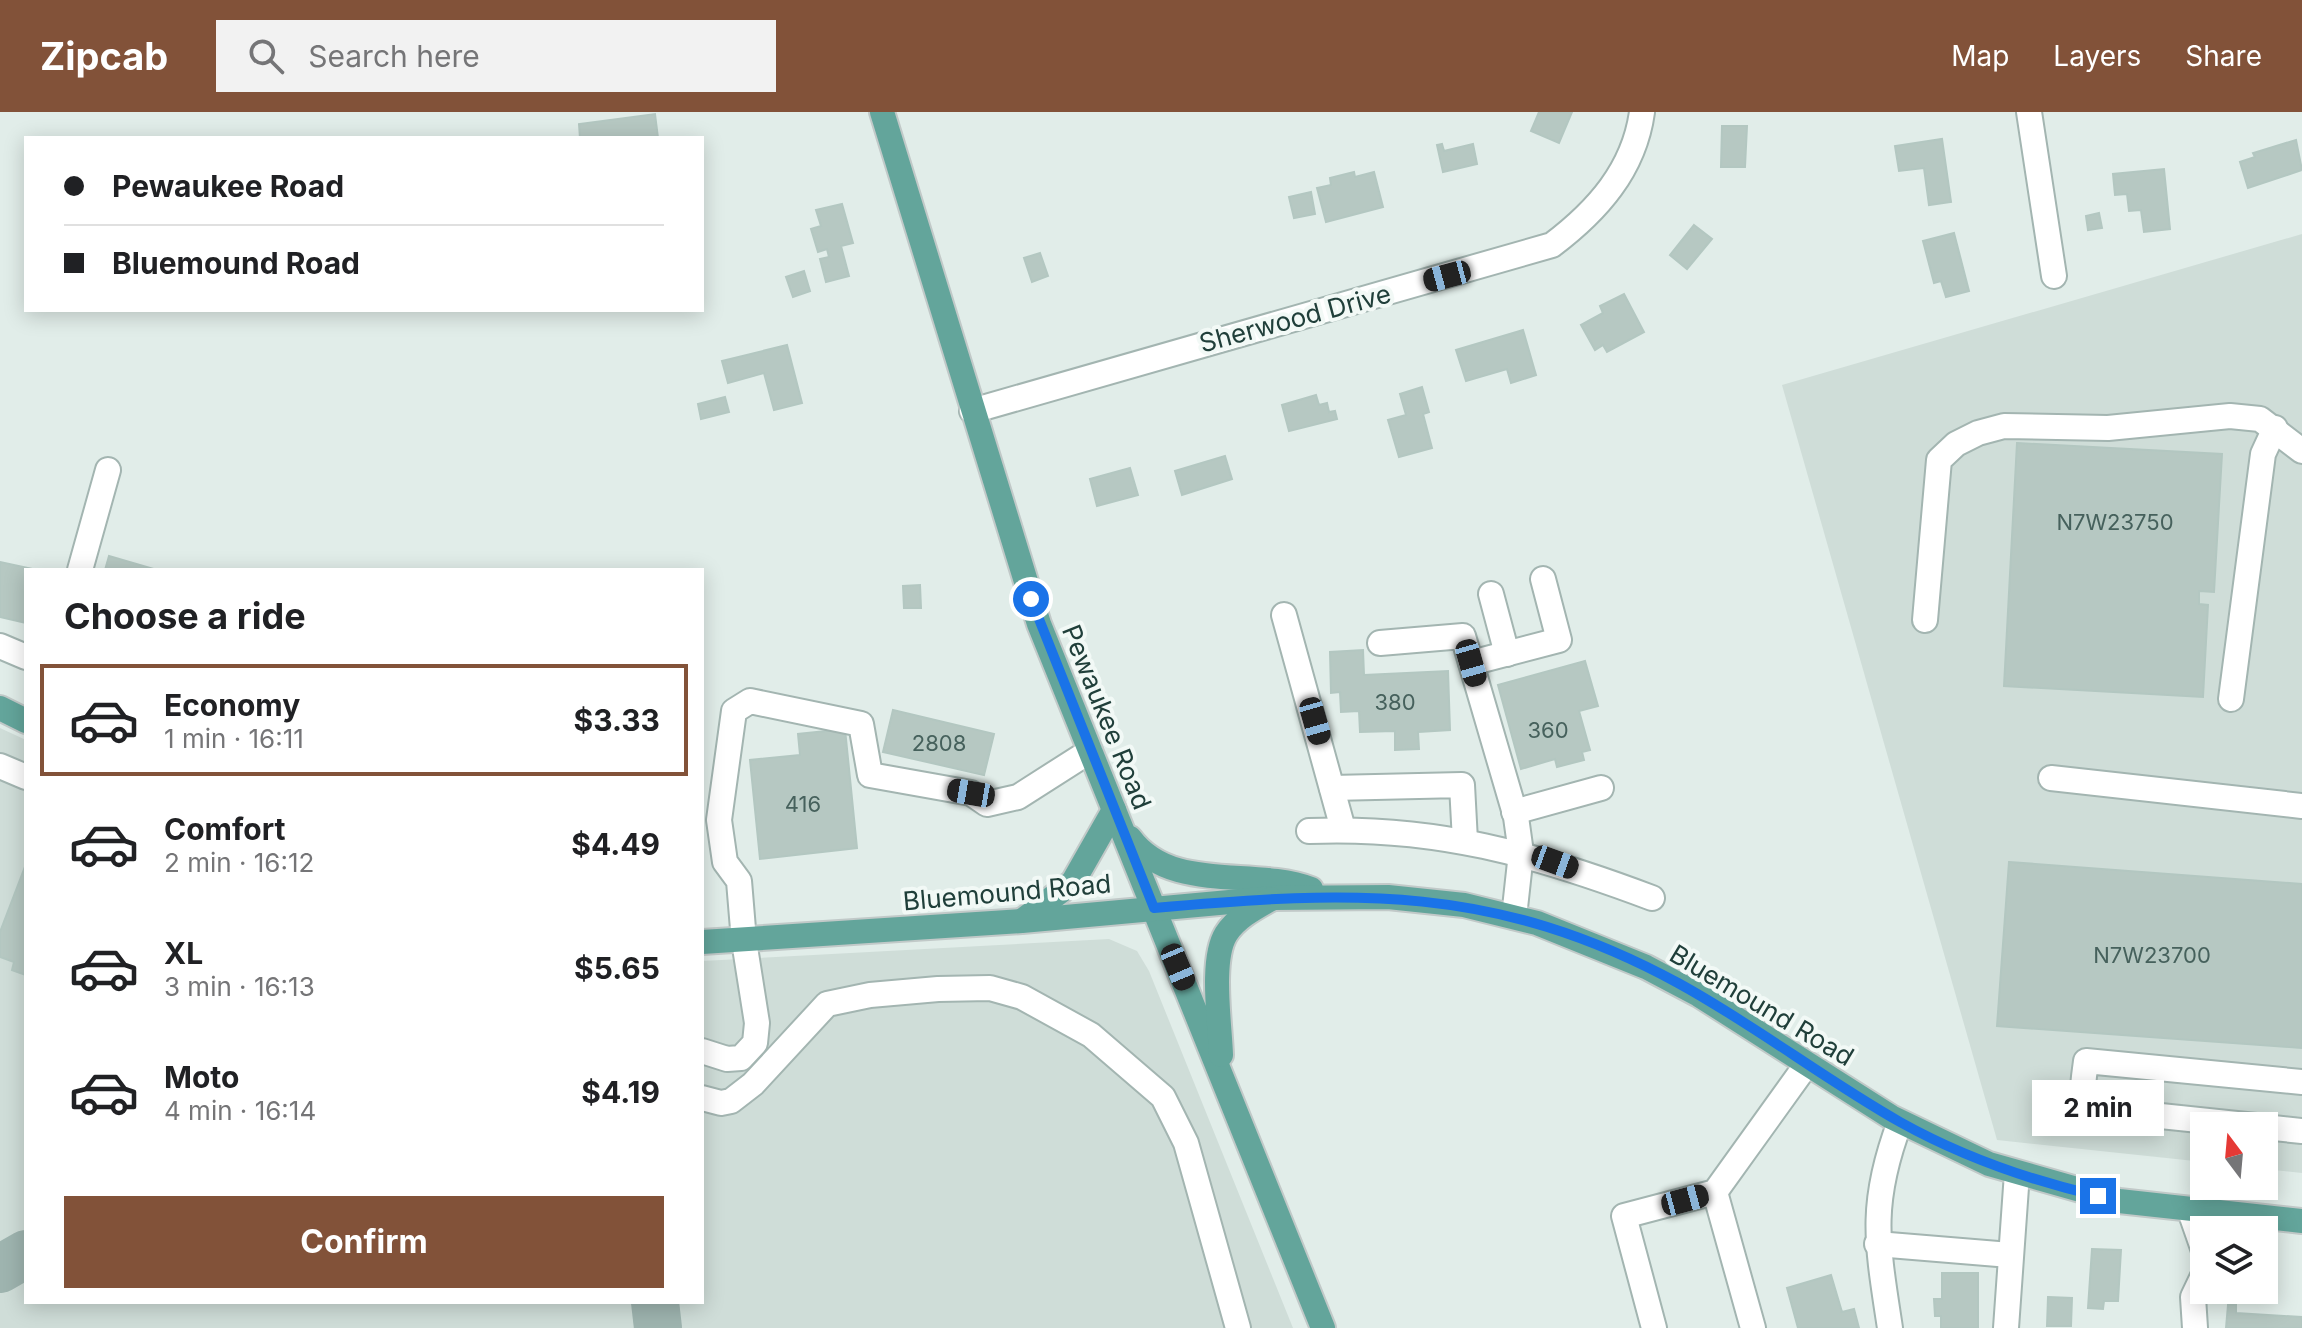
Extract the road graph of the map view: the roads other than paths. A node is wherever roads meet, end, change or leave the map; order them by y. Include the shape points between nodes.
1 (882, 112) edge
2 (1642, 112) edge
3 (2029, 112) edge
4 (2054, 276) dead end
5 (972, 411) junction
6 (2275, 428) junction
7 (2302, 451) edge
8 (108, 470) dead end
9 (81, 568) edge
10 (1543, 579) dead end
11 (1491, 594) dead end
12 (1284, 615) dead end
13 (1925, 620) dead end
14 (1380, 643) dead end
15 (0, 646) edge
16 (1507, 654) junction
17 (24, 656) edge
18 (1471, 663) junction
19 (2231, 699) dead end
20 (0, 708) edge
21 (24, 720) edge
22 (1090, 751) junction
23 (0, 766) edge
24 (24, 776) edge
25 (2051, 778) dead end
26 (1332, 788) junction
27 (1601, 788) dead end
28 (2302, 806) edge
29 (1514, 812) junction
30 (1116, 816) junction
31 (1343, 829) junction
32 (1309, 831) dead end
33 (1465, 841) junction
34 (1521, 853) junction
35 (1329, 896) junction
36 (1273, 898) junction
37 (1652, 898) dead end
38 (1154, 908) junction
39 (1514, 917) junction
40 (1022, 921) junction
41 (744, 941) junction
42 (704, 942) edge
43 (704, 1052) edge
44 (1807, 1064) junction
45 (1221, 1073) junction
46 (2302, 1082) edge
47 (704, 1099) edge
48 (2190, 1119) edge
49 (1900, 1122) junction
50 (2278, 1128) edge
51 (2302, 1131) edge
52 (2017, 1173) junction
53 (1715, 1192) junction
54 (2190, 1211) junction
55 (2192, 1216) edge
56 (2214, 1216) edge
57 (2302, 1221) edge
58 (2278, 1222) edge
59 (1877, 1244) junction
60 (2010, 1255) junction
61 (2193, 1304) edge
62 (1238, 1328) edge
63 (1323, 1328) edge
64 (1654, 1328) edge
65 (1753, 1328) edge
66 (1890, 1328) edge
67 (2006, 1328) edge
68 (2195, 1328) edge

1 - 5 main road, Pewaukee Road
2 - 5 street, Sherwood Drive via 1618,178 1586,219 1552,245
3 - 4 street
5 - 22 main road, Pewaukee Road via 1039,624
6 - 7 street
6 - 13 street via 2260,419 2230,416 2108,428 2004,426 1956,444 1939,460
6 - 19 street via 2263,454
8 - 9 street
10 - 16 street via 1559,640
11 - 16 street
12 - 26 street
14 - 18 street via 1463,636
15 - 17 street
16 - 18 street
18 - 29 street
20 - 21 main road
22 - 30 main road, Pewaukee Road
22 - 41 street via 1018,797 987,804 971,793 870,775 861,724 750,701 734,711 719,820 725,862 739,881
23 - 24 street
25 - 28 street
26 - 31 street
26 - 33 street via 1462,785
27 - 29 street
29 - 34 street
30 - 35 main road via 1147,857 1175,871 1283,882
30 - 38 main road, Pewaukee Road
30 - 40 main road via 1073,882
31 - 32 street
31 - 33 street
33 - 34 street
34 - 37 street
34 - 39 street
35 - 36 main road, Bluemound Road
35 - 39 main road, Bluemound Road via 1426,900
36 - 38 main road, Bluemound Road
36 - 45 main road via 1236,922 1222,941
38 - 40 main road, Bluemound Road
38 - 45 main road, Pewaukee Road
39 - 44 main road, Bluemound Road via 1662,975
40 - 41 main road, Bluemound Road
41 - 42 main road, Bluemound Road
41 - 43 street via 757,1023 755,1043 741,1058
44 - 49 main road, Bluemound Road
44 - 53 street
45 - 63 main road, Pewaukee Road
46 - 48 street via 2086,1061 2082,1091 2085,1103 2094,1109
47 - 62 street via 721,1103 741,1094 827,1004 938,989 990,988 1022,997 1091,1035 1163,1097 1186,1143
49 - 52 main road, Bluemound Road
49 - 59 street via 1881,1179
50 - 51 street
52 - 54 main road, Bluemound Road via 2098,1196
52 - 60 street
53 - 64 street via 1624,1216
53 - 65 street
54 - 55 street
54 - 56 main road, Bluemound Road
57 - 58 main road, Bluemound Road
59 - 60 street
59 - 66 street
60 - 67 street
61 - 68 street

